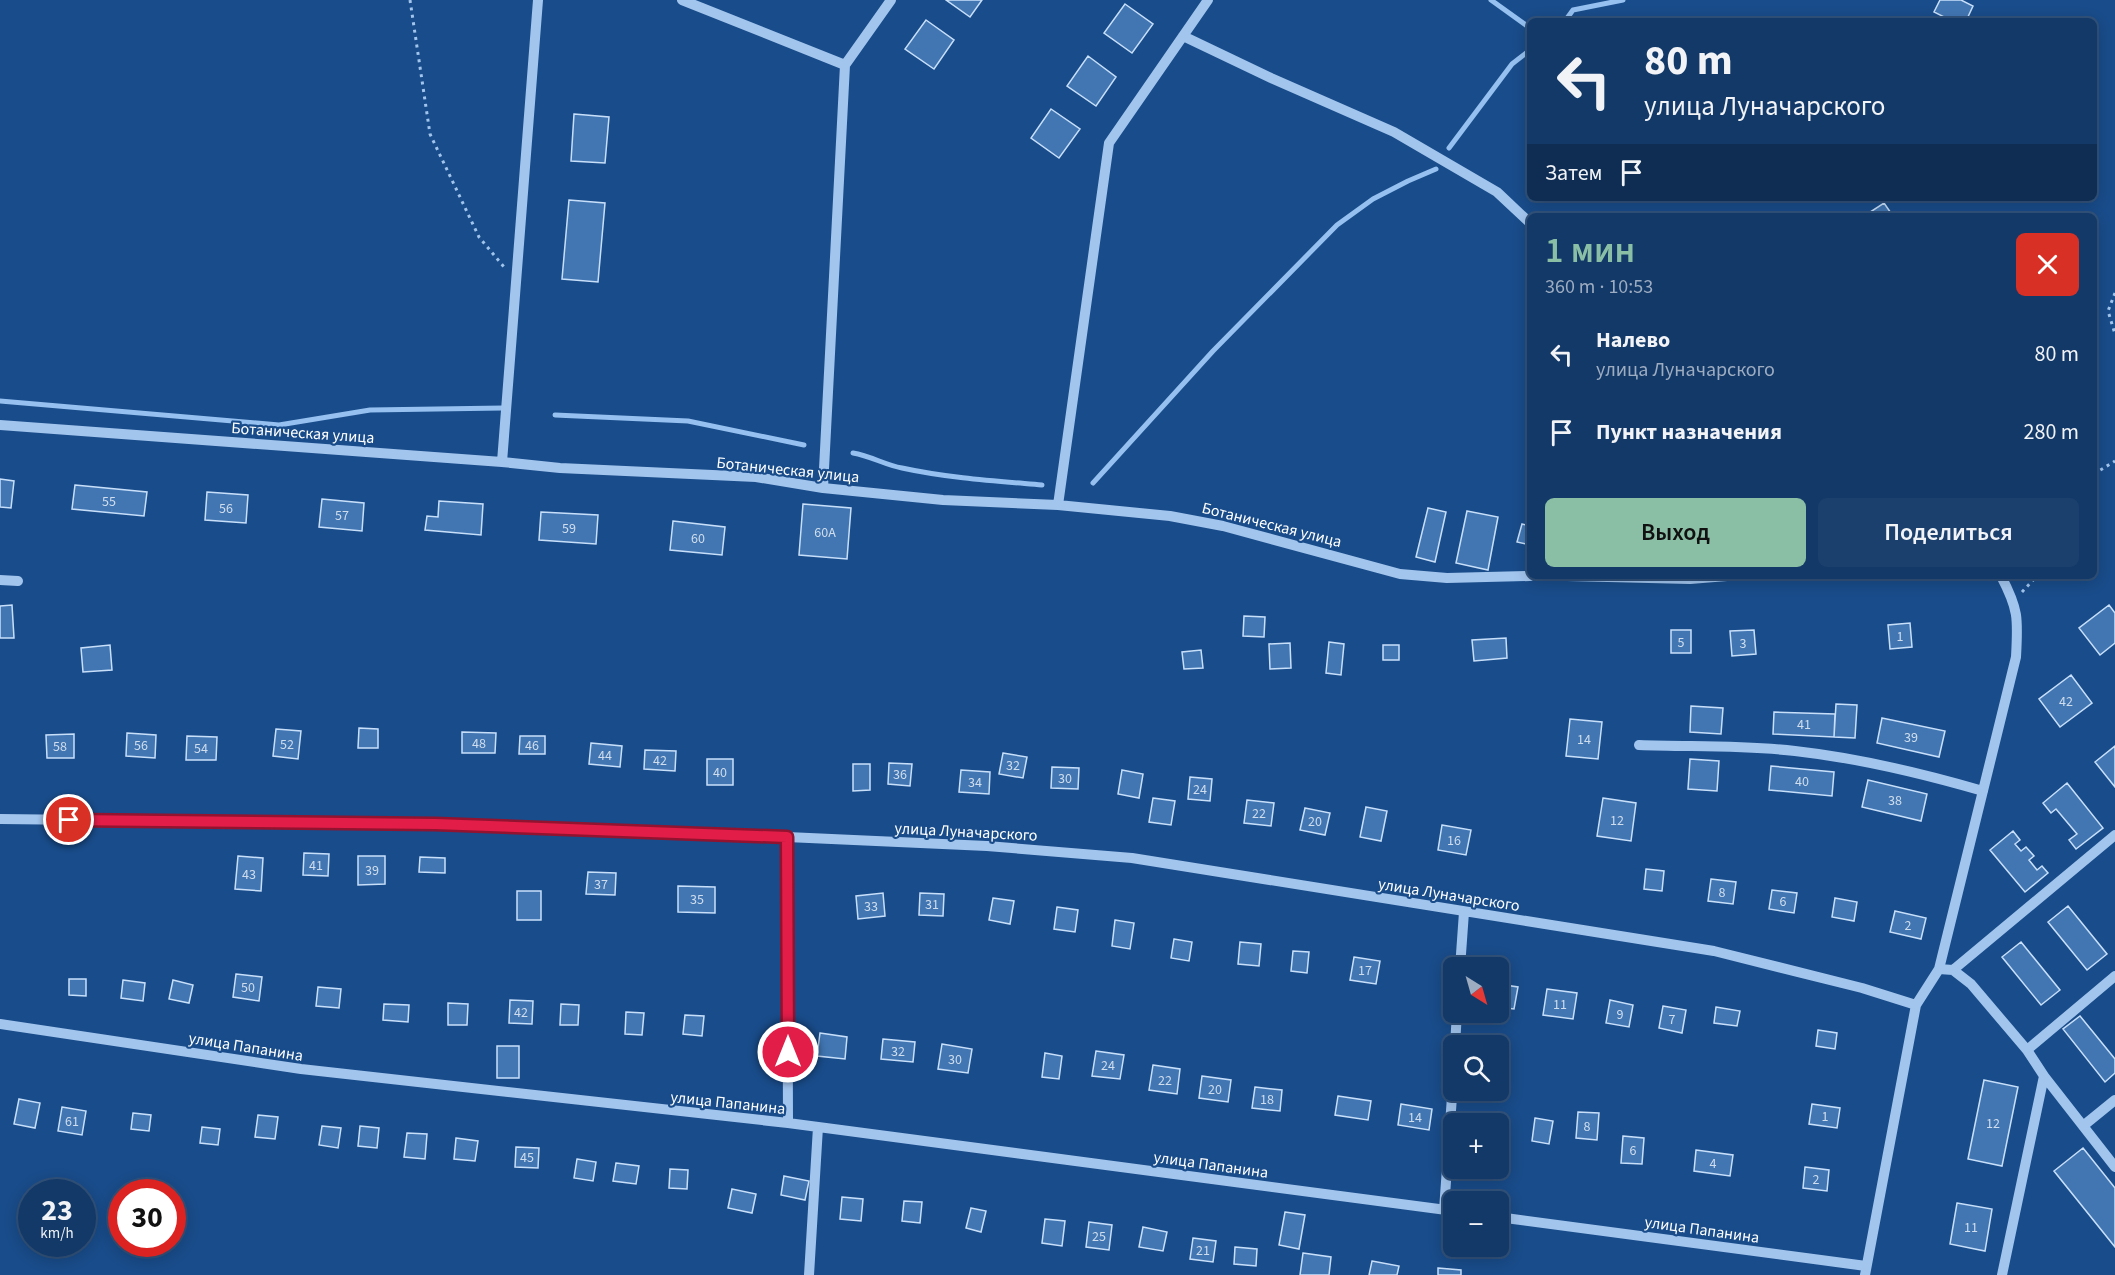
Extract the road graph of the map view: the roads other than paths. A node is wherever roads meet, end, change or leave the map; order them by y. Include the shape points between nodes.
1 (538, 0) edge
2 (682, 0) edge
3 (891, 0) edge
4 (1208, 0) edge
5 (1183, 36) junction
6 (845, 65) junction
7 (1527, 220) edge
8 (0, 425) edge
9 (502, 462) junction
10 (823, 488) junction
11 (1058, 505) junction
12 (1527, 576) edge
13 (2003, 579) edge
14 (0, 580) edge
15 (18, 581) dead end
16 (1639, 745) dead end
17 (1983, 790) junction
18 (0, 819) edge
19 (2115, 835) edge
20 (787, 837) junction
21 (1464, 912) junction
22 (1461, 957) edge
23 (1939, 969) junction
24 (1953, 970) junction
25 (2115, 976) edge
26 (1916, 1005) junction
27 (0, 1024) edge
28 (2027, 1050) junction
29 (2044, 1076) junction
30 (2115, 1100) edge
31 (1453, 1101) edge
32 (789, 1123) junction
33 (2083, 1126) junction
34 (818, 1127) junction
35 (2115, 1167) edge
36 (1450, 1191) edge
37 (1443, 1210) edge
38 (1509, 1219) edge
39 (1865, 1270) edge
40 (809, 1275) edge
41 (2002, 1275) edge

1 - 9 street
2 - 6 street
3 - 6 street
4 - 5 street
5 - 7 street via 1394,132 1497,192
5 - 11 street via 1109,143
6 - 10 street
8 - 9 street, Ботаническая улица
9 - 10 street, Ботаническая улица via 756,477
10 - 11 street, Ботаническая улица via 943,500
11 - 12 street, Ботаническая улица via 1170,516 1223,526 1400,574 1447,578
13 - 17 street via 2014,600 2018,623 2016,657
14 - 15 street
16 - 17 street via 1793,751 1845,758
17 - 23 street
18 - 20 street, улица Луначарского via 435,824
19 - 24 street
20 - 21 street, улица Луначарского via 987,846 1132,858
20 - 32 street
21 - 22 street
21 - 26 street, улица Луначарского via 1714,951
23 - 24 street
23 - 26 street
24 - 28 street via 1971,984
25 - 28 street
26 - 39 street
27 - 32 street, улица Папанина via 302,1070
28 - 29 street
29 - 33 street
29 - 41 street
30 - 33 street
31 - 36 street
32 - 34 street, улица Папанина
33 - 35 street
34 - 37 street, улица Папанина
34 - 40 street
38 - 39 street, улица Папанина

